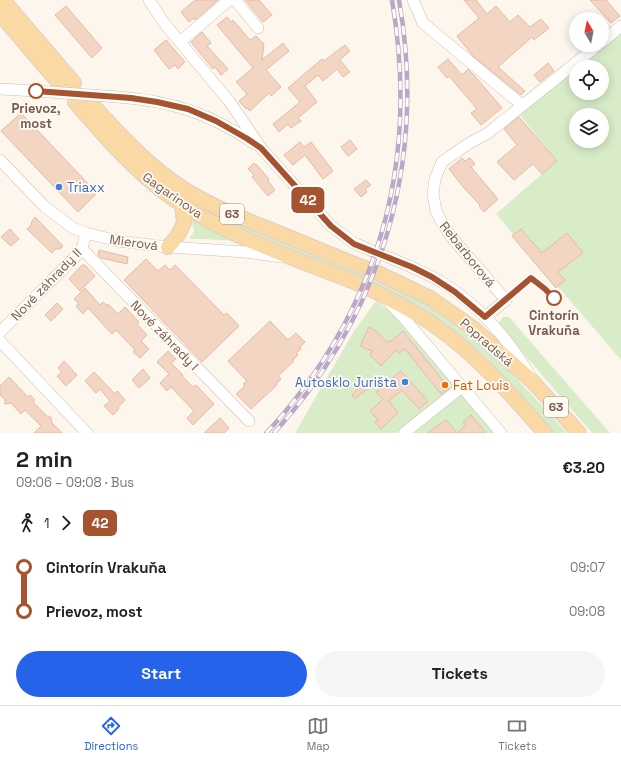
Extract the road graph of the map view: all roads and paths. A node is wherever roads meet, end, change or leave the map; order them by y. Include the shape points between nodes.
1 (3, 0) edge
2 (149, 0) edge
3 (229, 0) edge
4 (236, 0) edge
5 (413, 0) edge
6 (0, 14) edge
7 (621, 26) edge
8 (258, 28) dead end
9 (609, 36) edge
10 (180, 42) junction
11 (589, 52) edge
12 (58, 82) dead end
13 (74, 83) dead end
14 (0, 89) edge
15 (75, 102) dead end
16 (91, 103) dead end
17 (522, 106) junction
18 (261, 148) junction
19 (0, 160) edge
20 (182, 204) junction
21 (86, 233) junction
22 (168, 247) junction
23 (82, 249) junction
24 (372, 251) dead end
25 (385, 256) dead end
26 (296, 260) junction
27 (365, 268) dead end
28 (378, 273) dead end
29 (372, 290) junction
30 (485, 317) junction
31 (0, 332) edge
32 (0, 341) edge
33 (533, 382) junction
34 (462, 387) junction
35 (248, 421) dead end
36 (411, 431) edge
37 (87, 433) edge
38 (501, 433) edge
39 (545, 433) edge
40 (578, 433) edge

1 - 13 main road
2 - 10 street
3 - 10 street
4 - 8 street
5 - 17 street via 422,23
6 - 12 main road
7 - 9 street
10 - 18 street via 229,101
11 - 17 street, Rebarborová
14 - 18 street, bridge via 157,102 195,111 232,129
15 - 20 main road, Gagarinova / 63 via 130,164
16 - 27 main road, Gagarinova / 63 via 140,154 185,189 232,214
17 - 30 street, Rebarborová via 488,133 442,162 435,179 433,194 436,211 442,223 506,300
18 - 24 street via 331,226 354,244
19 - 21 street, Mierová via 45,207 73,228
20 - 22 main road via 184,223 178,236
20 - 26 main road, Gagarinova / 63 via 233,232
21 - 22 street, Mierová via 118,242
21 - 23 street, Nové záhrady II
22 - 26 street, Mierová via 245,252
23 - 31 street, Nové záhrady II
23 - 35 street, Nové záhrady I
25 - 30 street via 443,283
26 - 29 main road, Gagarinova / 63
28 - 33 main road, Popradská / 63 via 451,311
29 - 34 street via 403,317
29 - 39 main road, Popradská / 63 via 424,318 462,347
30 - 33 street via 520,359
32 - 37 street
33 - 40 main road, Popradská / 63
34 - 36 street
34 - 38 street

